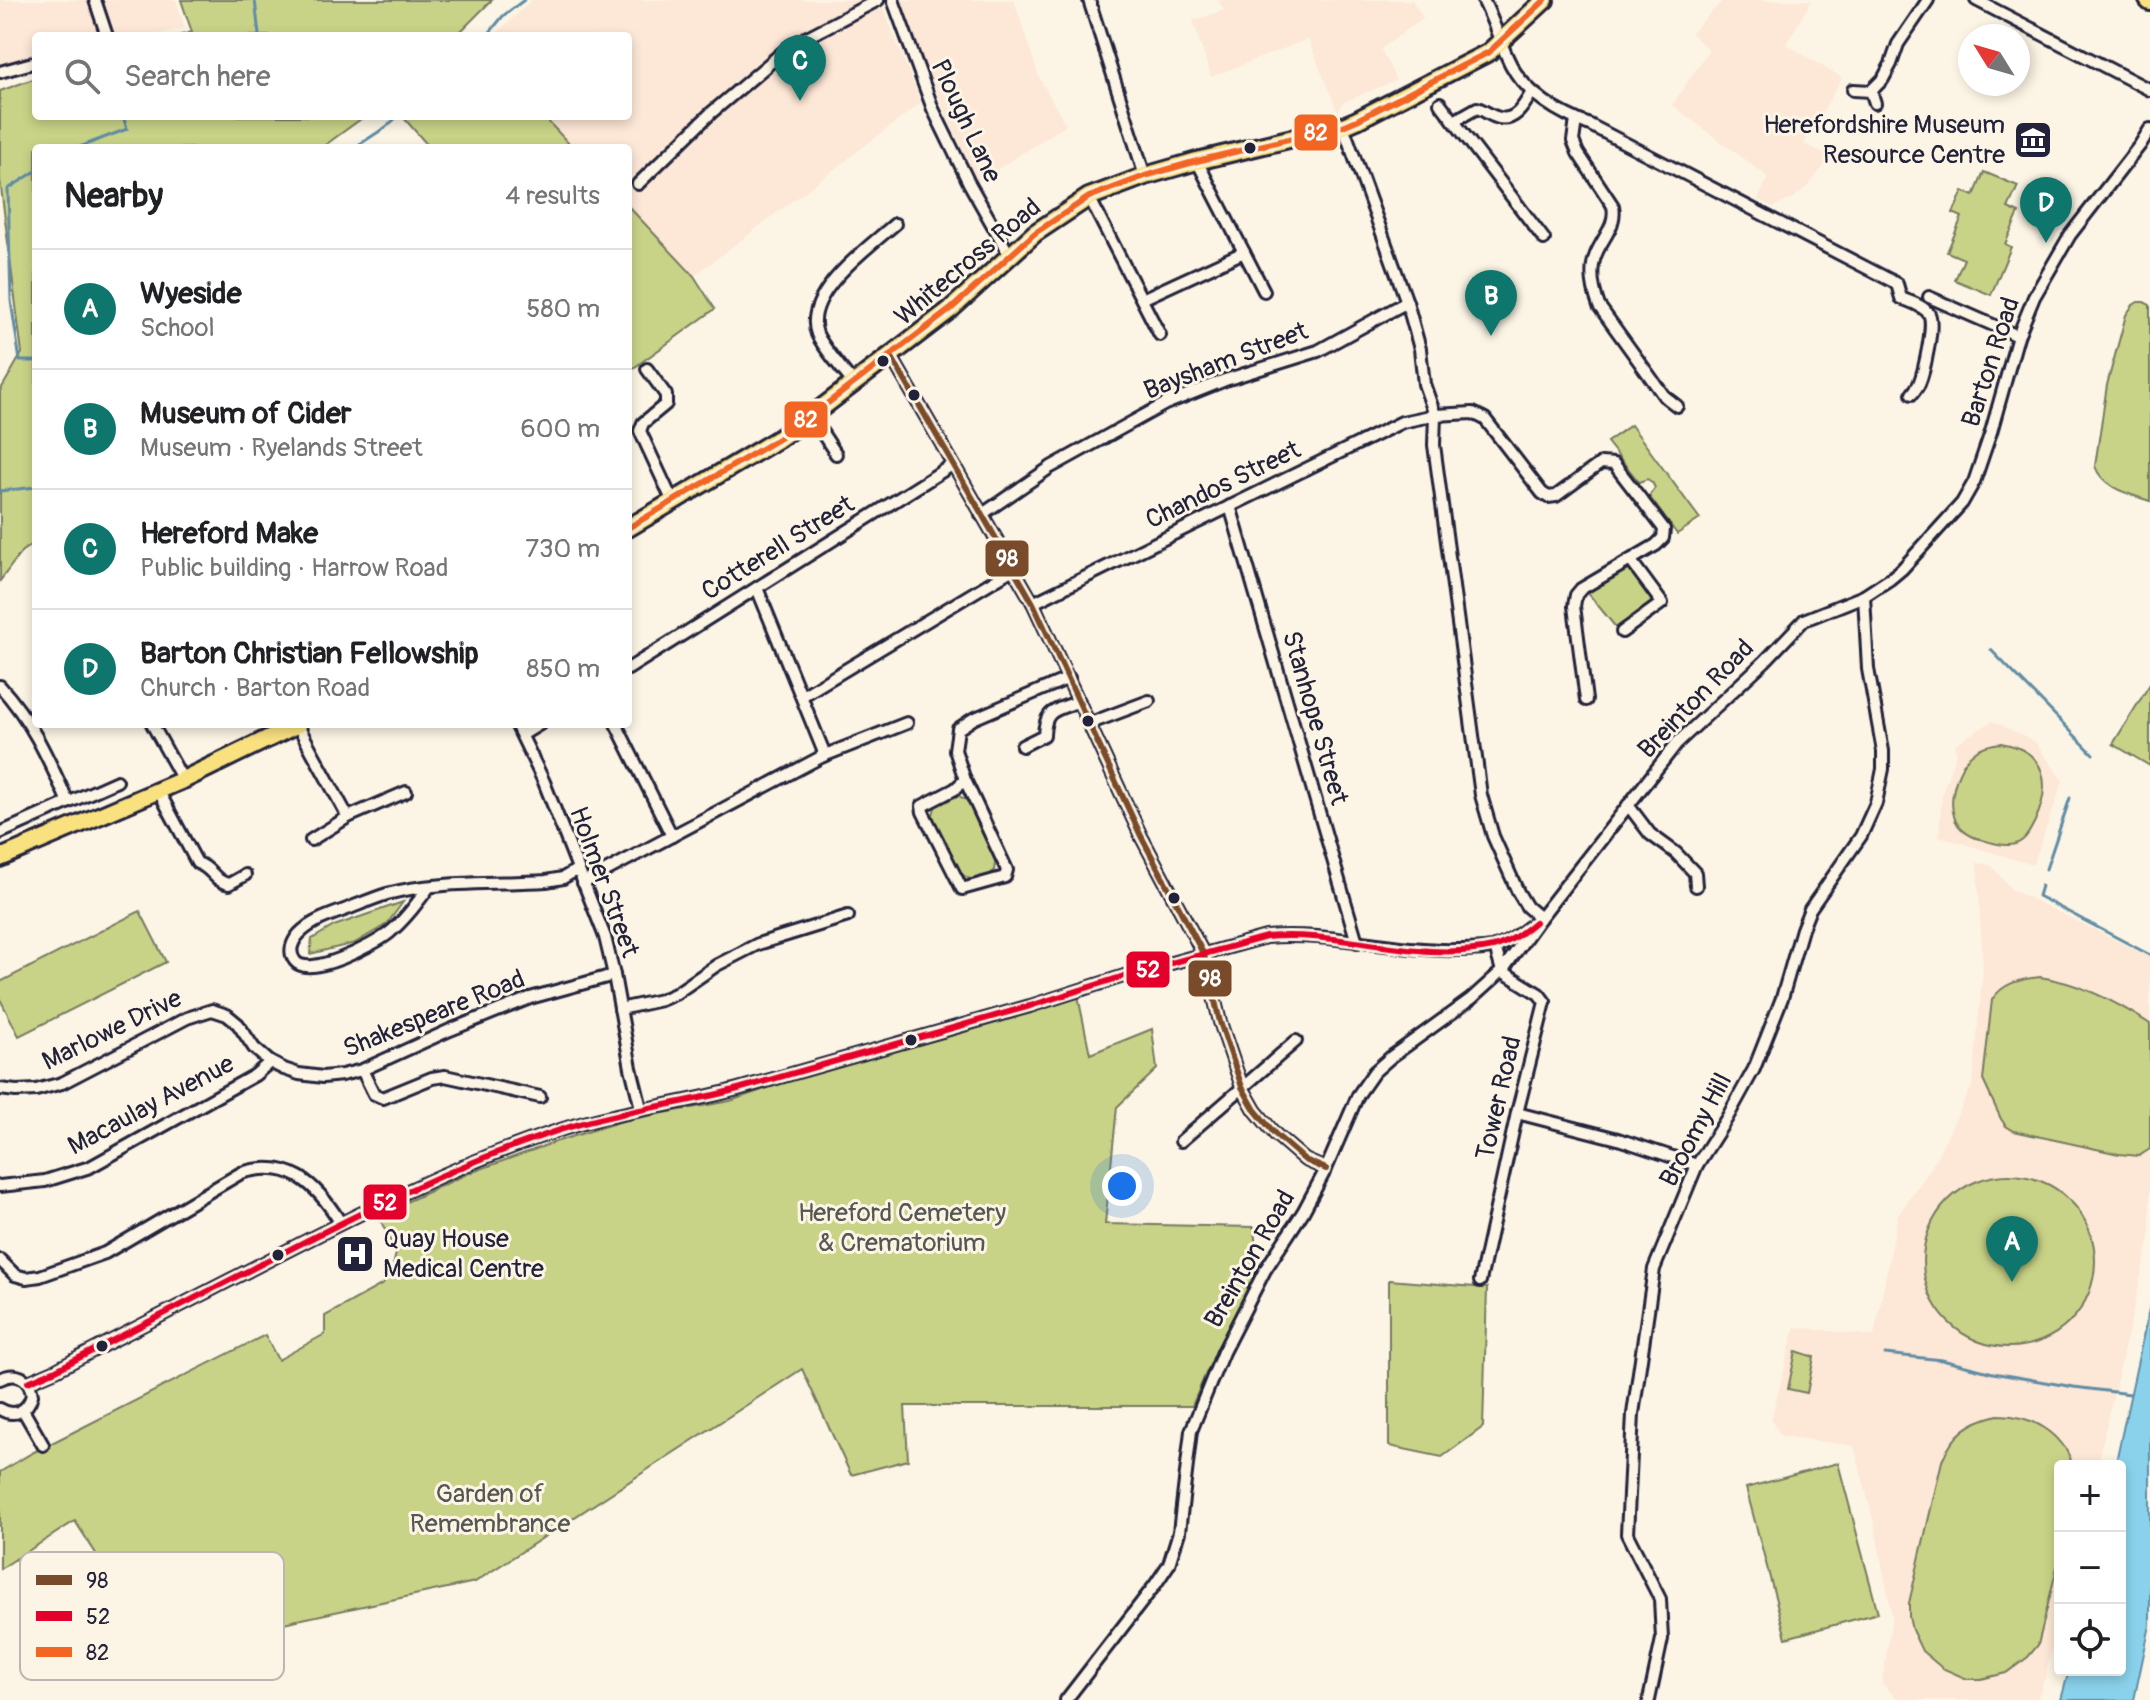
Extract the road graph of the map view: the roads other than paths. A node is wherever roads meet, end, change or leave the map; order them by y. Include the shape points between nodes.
1 (95, 0) edge
2 (878, 0) edge
3 (893, 0) edge
4 (1483, 0) edge
5 (1545, 0) edge
6 (1928, 0) edge
7 (1976, 0) edge
8 (1092, 1) edge
9 (106, 32) edge
10 (1501, 42) junction
11 (32, 63) edge
12 (0, 72) edge
13 (1853, 90) dead end
14 (2150, 90) edge
15 (1871, 91) junction
16 (1532, 92) junction
17 (1440, 103) dead end
18 (1875, 103) dead end
19 (1576, 120) junction
20 (1454, 121) junction
21 (1343, 126) junction
22 (2150, 129) edge
23 (1197, 161) junction
24 (1145, 176) junction
25 (638, 184) dead end
26 (1089, 197) junction
27 (895, 224) dead end
28 (1544, 239) dead end
29 (1244, 252) junction
30 (1010, 256) junction
31 (1264, 291) dead end
32 (1929, 297) dead end
33 (1142, 299) junction
34 (1407, 302) junction
35 (1160, 335) dead end
36 (2018, 336) junction
37 (891, 356) junction
38 (647, 369) dead end
39 (854, 384) junction
40 (1912, 394) dead end
41 (1677, 406) dead end
42 (1435, 415) junction
43 (811, 416) junction
44 (836, 454) dead end
45 (952, 465) junction
46 (673, 502) junction
47 (1230, 506) junction
48 (981, 515) junction
49 (632, 526) edge
50 (1631, 561) junction
51 (1013, 569) junction
52 (757, 588) junction
53 (1864, 596) junction
54 (1033, 603) junction
55 (1622, 632) dead end
56 (632, 666) edge
57 (1069, 678) junction
58 (0, 686) edge
59 (802, 696) junction
60 (1586, 700) dead end
61 (1079, 701) junction
62 (1149, 701) dead end
63 (907, 723) dead end
64 (1088, 724) junction
65 (154, 728) edge
66 (286, 728) edge
67 (294, 728) edge
68 (518, 728) edge
69 (533, 728) edge
70 (618, 728) edge
71 (522, 735) junction
72 (1022, 746) dead end
73 (823, 756) junction
74 (183, 780) junction
75 (965, 780) junction
76 (117, 781) dead end
77 (158, 790) junction
78 (406, 792) dead end
79 (68, 802) junction
80 (1628, 805) junction
81 (348, 817) junction
82 (5, 831) edge
83 (672, 836) junction
84 (311, 840) dead end
85 (18, 850) junction
86 (0, 858) edge
87 (578, 869) junction
88 (245, 875) dead end
89 (583, 883) junction
90 (1696, 886) dead end
91 (429, 887) junction
92 (848, 916) dead end
93 (1540, 918) junction
94 (1357, 942) junction
95 (1495, 947) junction
96 (1204, 955) junction
97 (1502, 971) junction
98 (614, 975) junction
99 (620, 1009) junction
100 (1296, 1041) dead end
101 (270, 1062) junction
102 (362, 1070) junction
103 (1242, 1087) junction
104 (0, 1089) edge
105 (540, 1097) dead end
106 (641, 1108) junction
107 (1517, 1113) junction
108 (1181, 1141) dead end
109 (1697, 1165) junction
110 (1326, 1169) junction
111 (0, 1186) edge
112 (340, 1222) junction
113 (0, 1260) edge
114 (1480, 1281) dead end
115 (1, 1377) edge
116 (28, 1382) junction
117 (0, 1409) edge
118 (23, 1410) junction
119 (43, 1445) dead end
120 (1066, 1700) edge
121 (1649, 1700) edge

1 - 9 street
2 - 25 street via 790,46
3 - 30 street, Plough Lane via 933,109
4 - 10 street
5 - 10 highway, Whitecross Road
6 - 15 street
7 - 14 street
8 - 24 street
10 - 16 street
10 - 21 highway, Whitecross Road via 1472,62
11 - 12 street
13 - 15 street
15 - 18 street
16 - 19 street
16 - 20 street via 1509,118 1477,108
17 - 20 street
19 - 40 street via 1897,284 1901,298 1921,307 1932,320 1919,385
19 - 41 street via 1573,141 1615,215 1593,263 1594,293 1664,396
20 - 28 street
21 - 23 highway, Whitecross Road
21 - 34 street
22 - 36 street, Barton Road via 2070,235
23 - 24 highway, Whitecross Road
23 - 29 street
24 - 26 highway, Whitecross Road
26 - 30 highway, Whitecross Road
26 - 33 street
27 - 39 street via 839,272 814,319 818,336
29 - 31 street
29 - 33 street
30 - 37 highway, Whitecross Road
32 - 36 street
33 - 35 street
34 - 42 street
34 - 48 street, Baysham Street via 1318,351 1165,404 1051,467
36 - 53 street, Barton Road via 1969,492 1902,569
37 - 39 highway, Whitecross Road
37 - 45 street
38 - 46 street via 666,395 666,404 640,431
39 - 43 highway, Whitecross Road
42 - 47 street, Chandos Street via 1402,422
42 - 50 street, Chandos Street via 1480,415 1548,497 1601,463 1614,464 1664,529 1656,545
42 - 93 street via 1434,445 1481,795 1518,892
43 - 44 street
43 - 46 highway, Whitecross Road
45 - 48 street
45 - 52 street, Cotterell Street
46 - 49 highway, Whitecross Road
47 - 54 street, Chandos Street
47 - 94 street, Stanhope Street
48 - 51 street
50 - 55 street via 1662,603
50 - 60 street via 1581,589 1574,600
51 - 54 street
51 - 59 street
52 - 56 street, Cotterell Street
52 - 59 street
53 - 80 street, Breinton Road via 1804,620 1677,743
53 - 109 street, Broomy Hill via 1868,669 1883,751 1876,803 1861,836 1810,909 1754,1069
54 - 57 street
57 - 61 street
57 - 75 street via 958,729 955,750
58 - 79 street via 38,738
59 - 73 street
61 - 64 street
61 - 72 street via 1049,714 1044,735
62 - 64 street
63 - 73 street
64 - 96 street
65 - 74 street
66 - 74 highway
67 - 81 street
68 - 71 street, Holmer Street
69 - 71 street
70 - 83 street
71 - 87 street, Holmer Street
73 - 83 street
74 - 77 highway
75 - 75 street via 1007,874 962,889 922,806
76 - 79 street
77 - 85 highway
77 - 88 street via 197,863 207,866 220,882 229,884
78 - 81 street
79 - 82 street
80 - 90 street via 1650,834 1695,873
80 - 93 street, Breinton Road
81 - 84 street
82 - 85 street
83 - 89 street
85 - 86 highway
87 - 89 street, Holmer Street
87 - 91 street via 546,881
89 - 98 street, Holmer Street
91 - 91 street via 389,934 363,949 307,968 292,958 294,940 323,918 388,893
92 - 99 street via 758,944 675,994
93 - 95 street
93 - 97 street, Breinton Road
94 - 95 street via 1432,951
94 - 96 street via 1287,935
95 - 97 street
96 - 103 street
96 - 106 street via 706,1098
97 - 107 street, Tower Road via 1545,1002
97 - 110 street, Breinton Road via 1374,1072 1358,1095
98 - 99 street, Holmer Street
98 - 102 street, Shakespeare Road via 530,998
99 - 106 street, Holmer Street
100 - 103 street
101 - 102 street, Shakespeare Road via 323,1077
101 - 104 street, Marlowe Drive via 238,1024 212,1010 62,1083 36,1090
101 - 111 street, Macaulay Avenue via 90,1167 45,1181
102 - 105 street via 374,1094 383,1098 445,1076
103 - 108 street
103 - 110 street via 1275,1134 1305,1160
106 - 112 street via 522,1143
107 - 109 street
107 - 114 street, Tower Road
109 - 121 street, Broomy Hill via 1654,1269 1633,1414 1627,1534 1660,1599 1662,1639
110 - 120 street, Breinton Road via 1265,1270 1191,1431 1179,1532 1169,1564
112 - 113 street via 317,1189 300,1177 279,1169 254,1169 105,1253 26,1278
112 - 116 street
115 - 116 street via 16,1375
116 - 118 street via 32,1395
117 - 118 street
118 - 119 street

